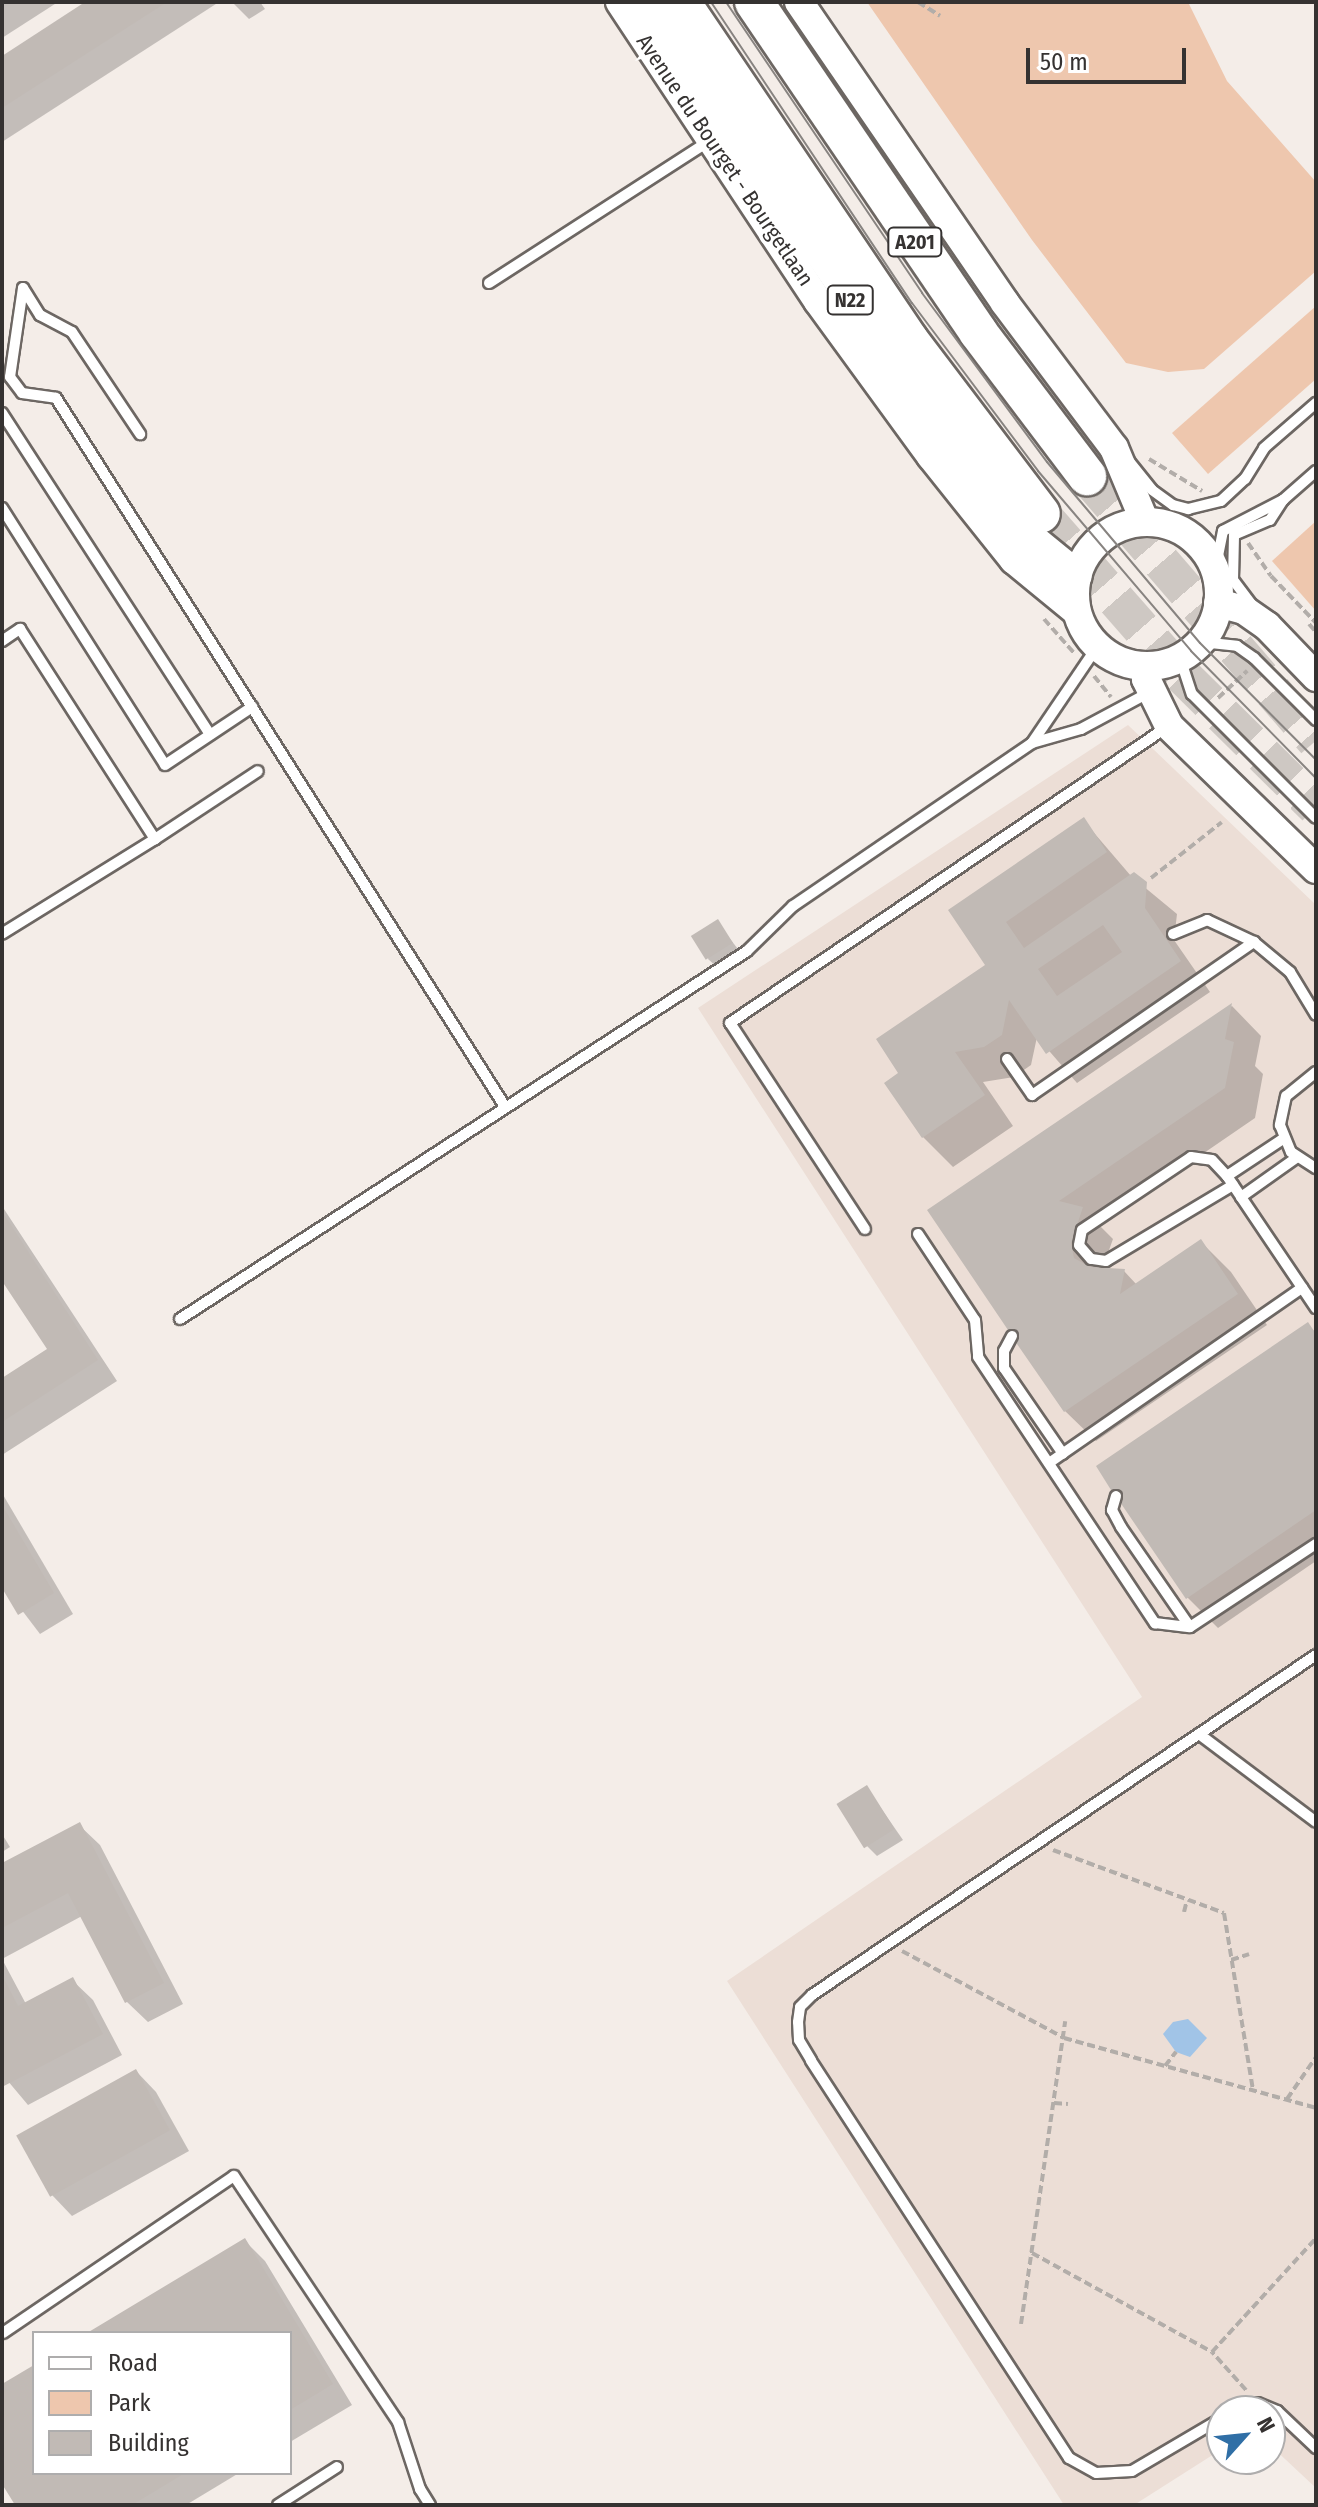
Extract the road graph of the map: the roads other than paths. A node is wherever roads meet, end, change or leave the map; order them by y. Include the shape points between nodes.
1 (620, 2) edge
2 (650, 2) edge
3 (681, 2) edge
4 (754, 2) edge
5 (799, 2) edge
6 (710, 141) junction
7 (489, 283) dead end
8 (1316, 403) edge
9 (2, 413) edge
10 (140, 434) dead end
11 (1114, 448) junction
12 (1316, 471) edge
13 (1087, 476) tunnel mouth
14 (1283, 500) junction
15 (2, 508) edge
16 (1041, 514) tunnel mouth
17 (1145, 522) junction
18 (1215, 571) junction
19 (1076, 576) junction
20 (1218, 603) junction
21 (1076, 611) junction
22 (1274, 633) junction
23 (2, 641) edge
24 (1097, 647) junction
25 (1191, 650) junction
26 (1316, 677) edge
27 (1149, 679) junction
28 (252, 707) junction
29 (1316, 720) edge
30 (1169, 726) junction
31 (210, 735) junction
32 (1032, 743) junction
33 (258, 771) dead end
34 (1316, 818) edge
35 (155, 839) junction
36 (1316, 869) edge
37 (2, 934) edge
38 (1173, 934) dead end
39 (1254, 942) junction
40 (1316, 1015) edge
41 (1007, 1059) dead end
42 (1316, 1072) edge
43 (504, 1105) junction
44 (1283, 1139) junction
45 (1296, 1158) junction
46 (1316, 1168) edge
47 (1230, 1181) junction
48 (1241, 1197) junction
49 (865, 1229) dead end
50 (918, 1234) dead end
51 (1302, 1288) junction
52 (1316, 1308) edge
53 (180, 1319) dead end
54 (1012, 1336) dead end
55 (1063, 1454) junction
56 (1049, 1463) junction
57 (1116, 1496) dead end
58 (1316, 1544) edge
59 (1190, 1627) junction
60 (1316, 1655) edge
61 (1199, 1734) junction
62 (1316, 1822) edge
63 (2, 2333) edge
64 (1286, 2420) edge
65 (1206, 2427) edge
66 (1316, 2448) edge
67 (337, 2467) dead end
68 (278, 2505) edge
69 (430, 2505) edge

1 - 6 street, Avenue du Bourget - Bourgetlaan
2 - 19 main road, N22 via 954,448 1016,527
3 - 16 highway, A201 via 909,340
4 - 13 highway, A201 via 952,295
5 - 11 street via 1005,303
6 - 7 lane
6 - 21 street, Avenue du Bourget - Bourgetlaan via 818,301 988,530 1014,560
8 - 11 lane via 1264,448 1245,479 1213,503 1188,509 1162,500
9 - 31 lane
10 - 28 lane via 72,332 40,315 23,288 10,377 22,393 56,398
11 - 17 street
12 - 14 lane
14 - 18 lane via 1223,531
14 - 22 lane via 1270,520 1239,530 1233,543 1233,580
15 - 31 lane via 165,765
17 - 18 street via 1181,530 1196,541
17 - 19 street via 1109,532 1094,544
18 - 20 street
19 - 21 street
20 - 22 street via 1244,610
20 - 25 street
21 - 24 street
22 - 26 street
23 - 35 lane via 20,629
24 - 27 street
24 - 32 lane
25 - 27 street
25 - 29 lane via 1237,646
25 - 34 lane via 1192,694
27 - 30 street
27 - 32 lane via 1081,729
28 - 31 lane
28 - 43 lane
30 - 36 street
30 - 49 lane via 730,1023
32 - 43 lane via 793,906 747,951
33 - 35 lane
35 - 37 lane
38 - 39 lane via 1207,920
39 - 40 lane via 1290,972
39 - 41 lane via 1032,1095
42 - 44 lane via 1286,1096
43 - 53 lane
44 - 45 lane
44 - 47 lane
45 - 46 lane
45 - 48 lane
47 - 47 lane via 1212,1160 1191,1157 1082,1230 1079,1245 1091,1259 1106,1261
47 - 48 lane
48 - 51 lane
50 - 56 lane via 975,1320 978,1357
51 - 52 lane
51 - 55 lane
54 - 55 lane via 1004,1351 1004,1368
55 - 56 lane
56 - 59 lane via 1155,1623
57 - 59 lane via 1112,1510 1121,1527
58 - 59 lane
60 - 61 lane
61 - 62 lane
61 - 65 lane via 887,1942 800,2007 799,2040 1069,2458 1096,2473 1115,2475 1132,2471
63 - 69 lane via 234,2176 398,2422
64 - 66 lane
67 - 68 lane

